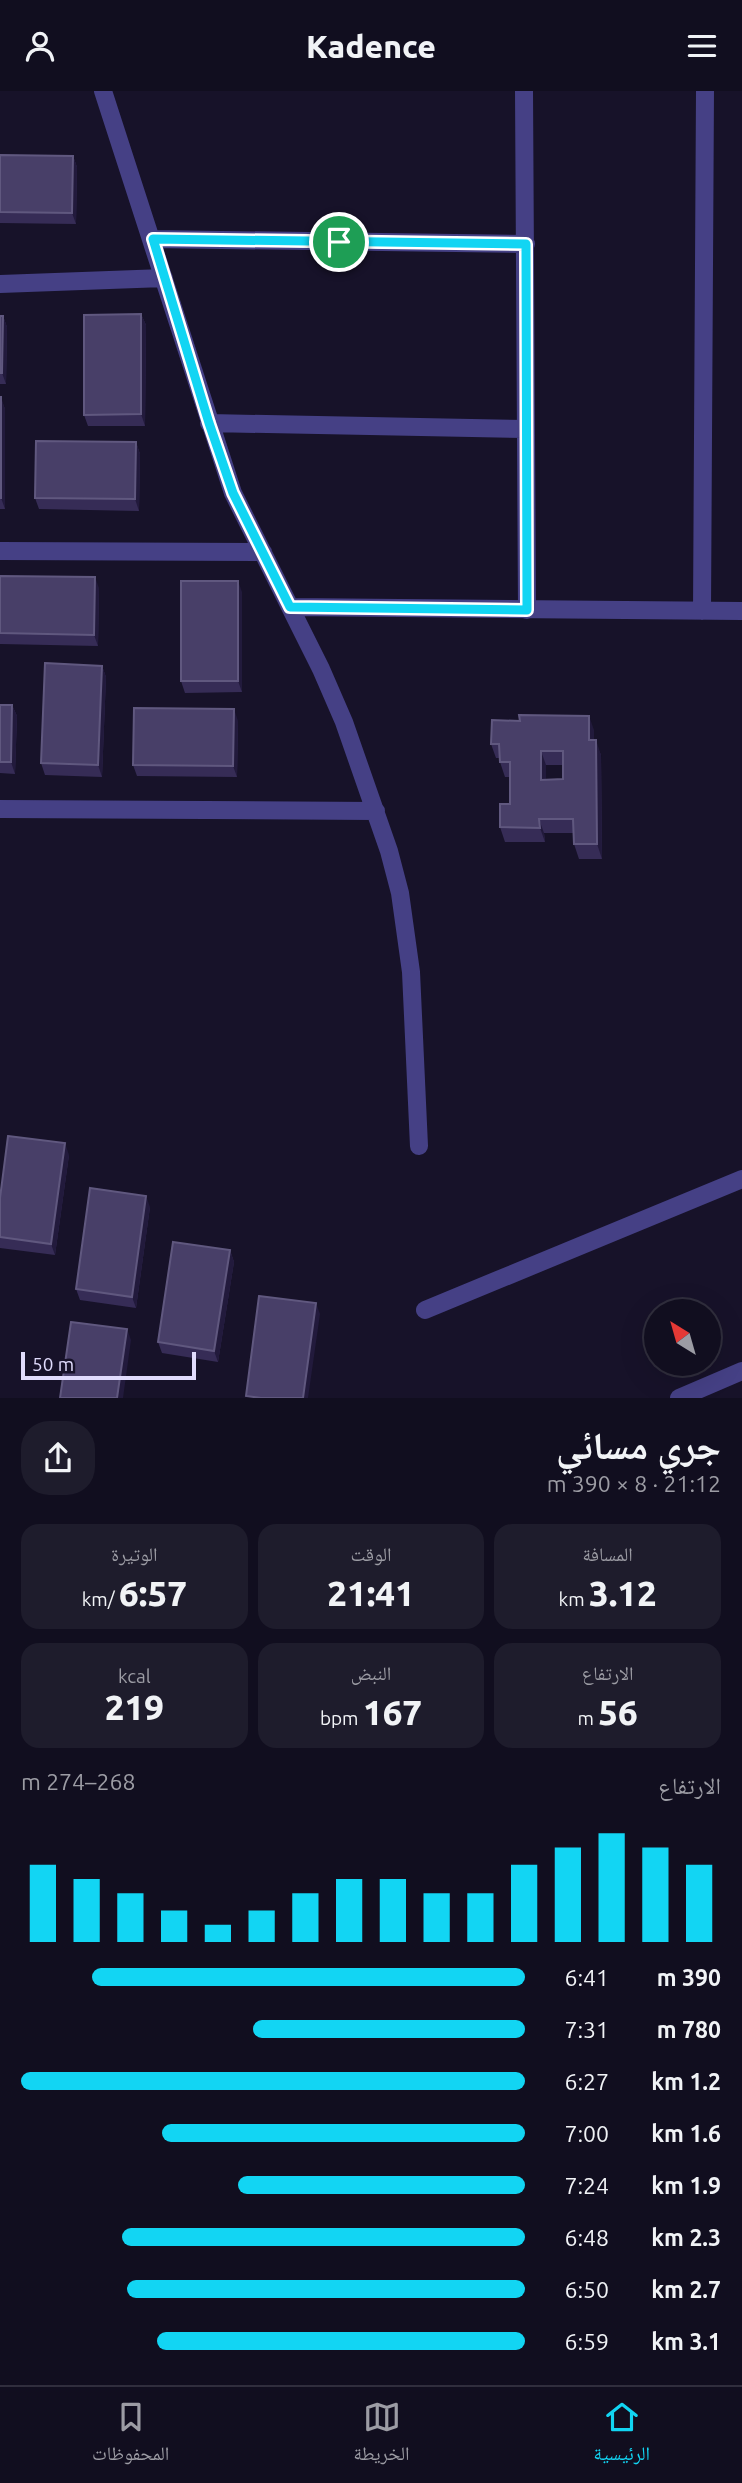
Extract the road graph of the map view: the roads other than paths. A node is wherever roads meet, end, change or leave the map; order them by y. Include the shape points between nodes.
1 (103, 91) edge
2 (524, 91) edge
3 (705, 91) edge
4 (153, 239) junction
5 (526, 244) junction
6 (164, 278) junction
7 (0, 284) edge
8 (209, 423) junction
9 (526, 429) junction
10 (0, 551) edge
11 (263, 552) junction
12 (290, 607) junction
13 (527, 610) junction
14 (702, 611) junction
15 (742, 611) edge
16 (0, 809) edge
17 (376, 811) junction
18 (419, 1146) dead end
19 (742, 1179) edge
20 (425, 1310) dead end
21 (742, 1371) edge
22 (702, 1394) edge
23 (679, 1398) edge

1 - 4 street
2 - 5 street
3 - 14 street
4 - 5 street
4 - 6 street
5 - 9 street
6 - 7 street
6 - 8 street
8 - 9 street
8 - 11 street via 233,493
9 - 13 street
10 - 11 street
11 - 12 street
12 - 13 street
12 - 17 street via 344,722
13 - 14 street
14 - 15 street
16 - 17 street
17 - 18 street via 390,851 406,932
19 - 20 street
21 - 22 street
22 - 23 street

